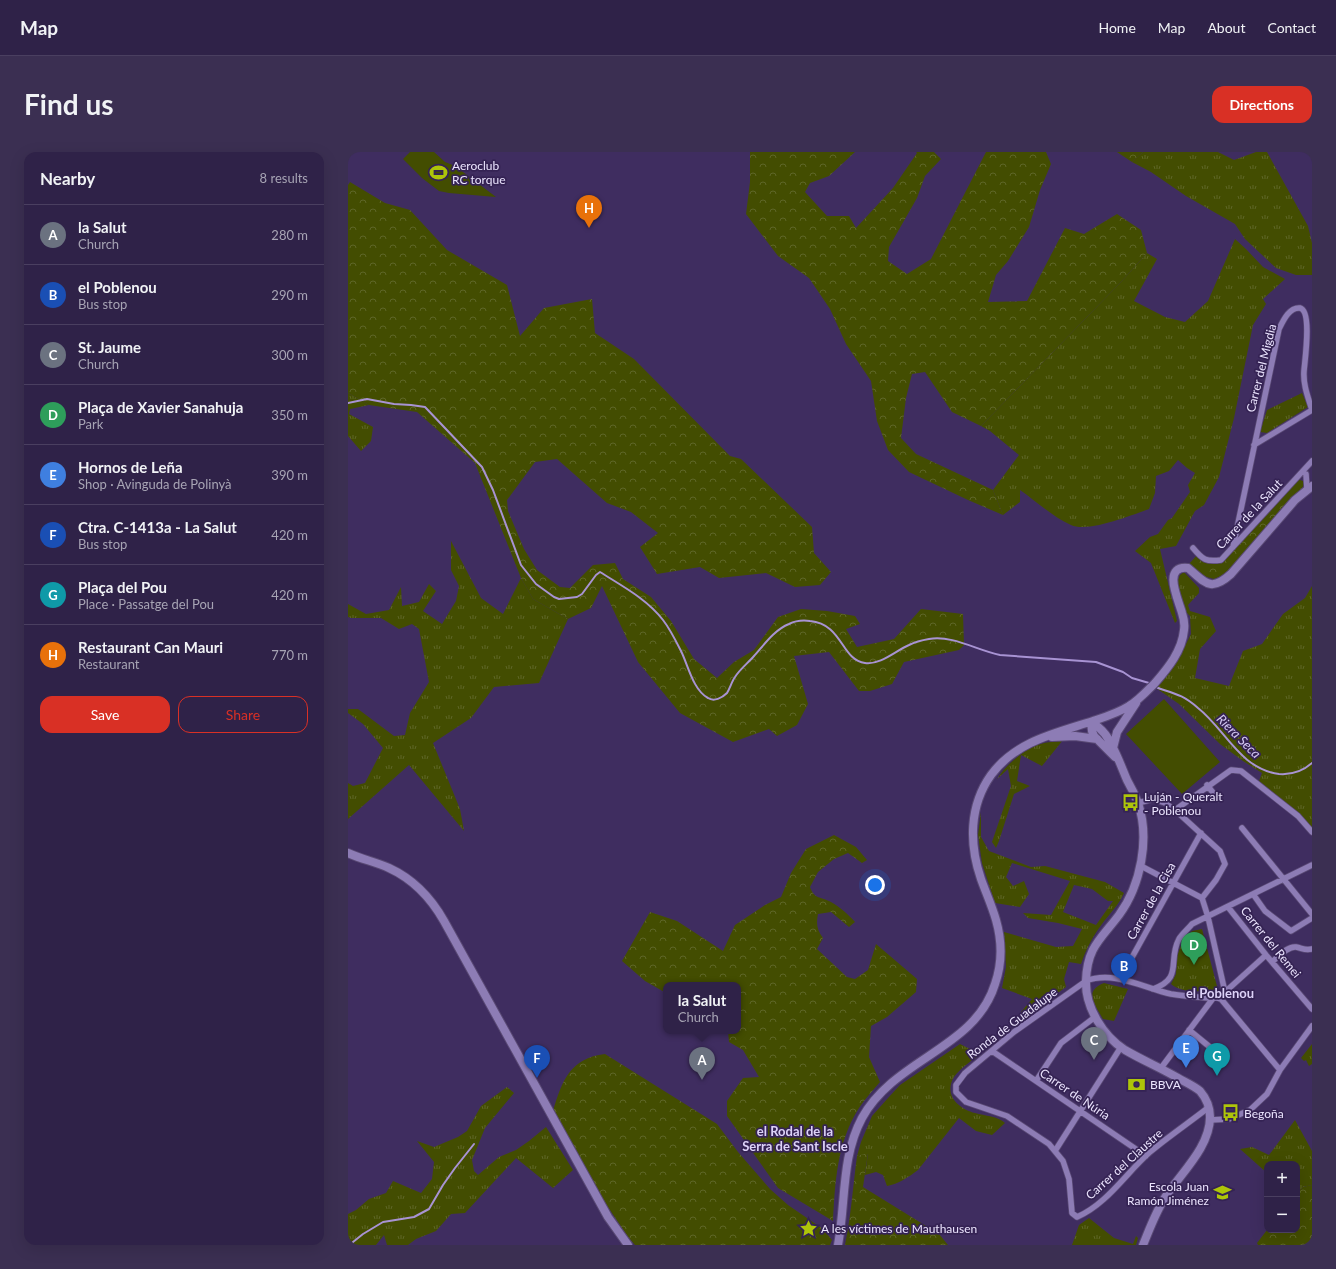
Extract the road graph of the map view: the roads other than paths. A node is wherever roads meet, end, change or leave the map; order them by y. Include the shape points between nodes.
1 (1312, 410) edge
2 (1254, 445) junction
3 (1312, 461) edge
4 (1312, 468) edge
5 (1306, 474) junction
6 (1298, 477) junction
7 (1310, 488) edge
8 (1233, 547) junction
9 (1193, 548) dead end
10 (1138, 700) junction
11 (1091, 722) junction
12 (1037, 739) junction
13 (1097, 739) junction
14 (1113, 748) junction
15 (1118, 760) junction
16 (1207, 785) junction
17 (1218, 799) dead end
18 (1138, 803) junction
19 (1175, 810) junction
20 (1242, 828) dead end
21 (1312, 832) edge
22 (1200, 833) junction
23 (348, 853) edge
24 (1312, 865) edge
25 (1141, 866) junction
26 (1283, 878) junction
27 (1173, 883) junction
28 (1253, 894) junction
29 (1202, 898) junction
30 (1228, 907) junction
31 (1312, 914) edge
32 (1208, 917) junction
33 (1312, 918) edge
34 (1312, 949) edge
35 (1266, 955) junction
36 (1272, 962) junction
37 (1120, 979) junction
38 (1086, 981) junction
39 (1153, 989) junction
40 (1214, 997) junction
41 (1312, 1009) edge
42 (1095, 1017) junction
43 (1312, 1026) edge
44 (1189, 1030) junction
45 (1310, 1032) edge
46 (1121, 1047) junction
47 (992, 1051) junction
48 (1222, 1060) dead end
49 (1161, 1068) junction
50 (1280, 1070) junction
51 (1036, 1081) junction
52 (1209, 1107) junction
53 (1080, 1111) junction
54 (1210, 1120) junction
55 (1055, 1151) junction
56 (1146, 1156) junction
57 (628, 1245) edge
58 (838, 1245) edge
59 (1143, 1245) edge

1 - 2 street
1 - 2 street, Carrer del Migdia via 1305,387 1304,371 1310,326 1308,314 1299,308 1289,313 1279,329
2 - 8 street, Carrer del Migdia
3 - 6 street, Carrer de la Salut
4 - 5 street, Carrer de la Salut
5 - 6 street, Carrer de la Salut
5 - 7 street
6 - 8 street, Carrer de la Salut
7 - 10 main road via 1292,504 1226,579 1210,584 1202,581 1188,568 1176,571 1173,582 1184,622 1182,642 1173,660
8 - 9 street, Carrer de la Salut via 1221,560 1210,562
10 - 11 main road via 1115,713
10 - 14 main road via 1117,732
11 - 12 main road
11 - 13 main road via 1092,731
11 - 14 main road via 1105,733
12 - 13 main road via 1066,736
12 - 58 main road via 1017,750 999,766 984,788 975,812 974,853 996,920 1000,943 1000,964 992,992 982,1011 966,1030 894,1080 863,1116 848,1158
13 - 15 main road
14 - 15 main road
15 - 18 main road
16 - 17 street
16 - 19 street
16 - 21 street via 1230,770 1241,771 1298,816
18 - 19 street via 1153,799
18 - 25 main road via 1143,831
19 - 22 street
20 - 26 street
22 - 27 street, Carrer de la Cisa
22 - 29 street via 1220,851 1225,864
23 - 57 main road via 396,871 433,903 608,1217
24 - 26 street
25 - 27 street
25 - 38 main road via 1136,883 1120,914 1097,941 1089,958
26 - 28 street
26 - 31 street
27 - 29 street
27 - 37 street, Carrer de la Cisa
28 - 30 street
28 - 33 street via 1265,911 1291,932
29 - 32 street
30 - 32 street
30 - 35 street, Carrer del Remei
32 - 35 street via 1225,992
32 - 39 street via 1192,924 1179,939 1174,955 1173,974 1163,985
34 - 36 street via 1296,946
35 - 36 street, Carrer del Remei
36 - 41 street, Carrer del Remei
37 - 38 street
37 - 39 street
38 - 42 main road via 1088,998
38 - 47 street, Ronda de Guadalupe via 1014,1032
39 - 40 street via 1172,994
40 - 44 street
40 - 50 street via 1221,999
42 - 46 main road
42 - 51 street via 1061,1044
43 - 45 street
44 - 48 street
44 - 49 street
45 - 50 street
46 - 49 main road
46 - 53 street
47 - 51 street, Carrer de Núria
47 - 55 street, Ronda de Guadalupe via 964,1073 956,1085 956,1092 966,1102 1007,1116 1049,1144
49 - 52 main road via 1199,1091
50 - 54 street via 1267,1094 1250,1110 1229,1120
51 - 53 street, Carrer de Núria
52 - 54 main road
52 - 56 street, Carrer del Claustre
53 - 55 street
53 - 56 street, Carrer de Núria
54 - 59 main road via 1193,1162 1166,1195
55 - 56 street, Carrer del Claustre via 1063,1161 1069,1179 1072,1213 1077,1217 1100,1202

